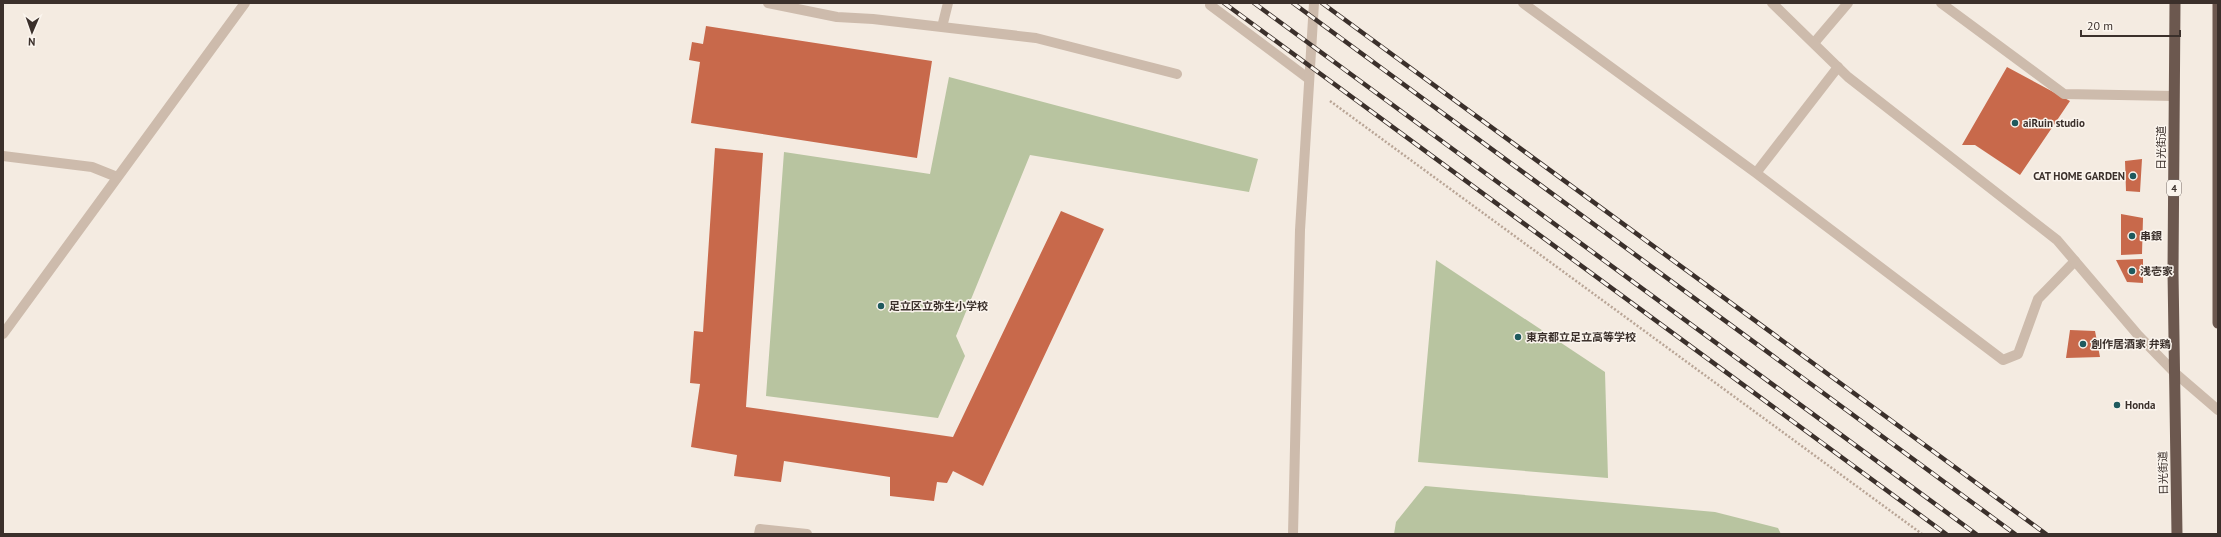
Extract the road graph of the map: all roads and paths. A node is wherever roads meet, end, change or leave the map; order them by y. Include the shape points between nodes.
1 (245, 3) edge
2 (768, 3) edge
3 (948, 3) edge
4 (1314, 3) edge
5 (1523, 3) edge
6 (1772, 3) edge
7 (1848, 3) edge
8 (1941, 3) edge
9 (2175, 3) edge
10 (2218, 3) edge
11 (1210, 5) dead end
12 (942, 26) junction
13 (1814, 43) junction
14 (1838, 67) junction
15 (1177, 74) dead end
16 (1309, 83) junction
17 (2174, 96) junction
18 (3, 156) edge
19 (1756, 173) junction
20 (117, 177) junction
21 (2217, 184) edge
22 (2075, 261) junction
23 (2218, 323) edge
24 (3, 334) edge
25 (2175, 373) junction
26 (2218, 410) edge
27 (759, 534) edge
28 (807, 534) edge
29 (1293, 534) edge
30 (1922, 534) edge
31 (2177, 534) edge

1 - 20 street
2 - 12 street via 837,17
3 - 12 street
4 - 16 street
5 - 19 street
6 - 13 street
7 - 13 street
8 - 17 street via 2064,94
9 - 17 highway, 日光街道 / 4
10 - 21 highway
11 - 16 street
12 - 15 street via 1036,38
13 - 14 street
14 - 19 street
14 - 22 street via 2057,240
16 - 29 street via 1300,230
16 - 30 path
17 - 25 highway, 日光街道 / 4
18 - 20 street via 92,167
19 - 22 street via 2003,360 2018,354 2038,299
20 - 24 street
21 - 23 highway
22 - 25 street via 2138,335
25 - 26 street
25 - 31 highway, 日光街道 / 4
27 - 28 street via 760,529

